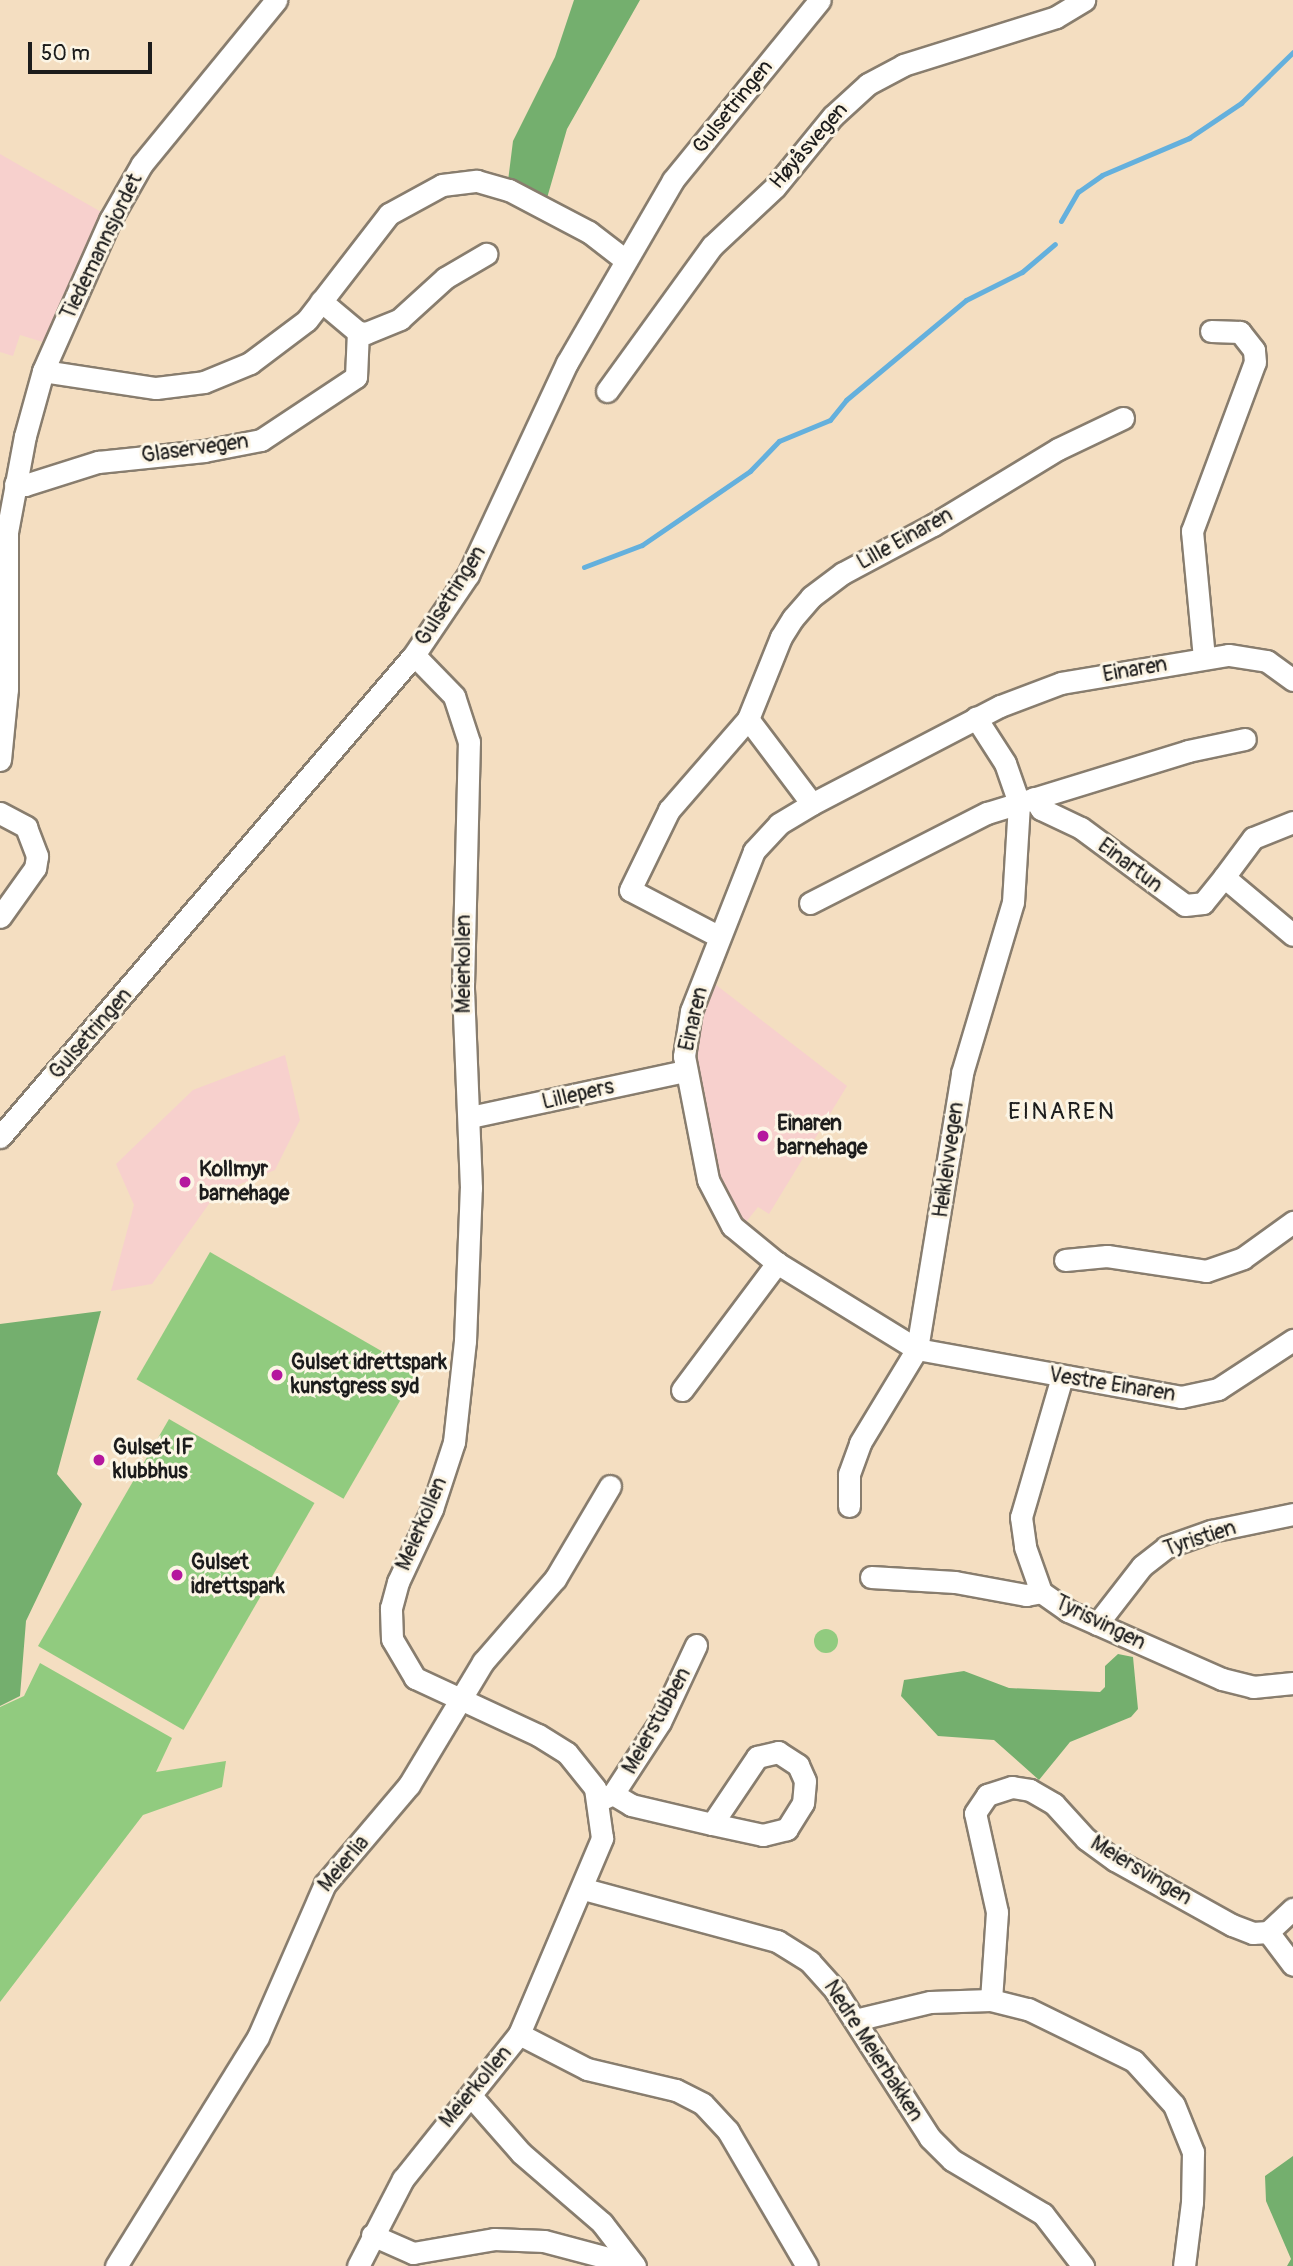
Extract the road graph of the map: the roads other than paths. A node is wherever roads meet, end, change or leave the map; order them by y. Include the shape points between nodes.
1 (276, 0) edge
2 (820, 0) edge
3 (1084, 0) edge
4 (486, 254) dead end
5 (624, 260) junction
6 (321, 301) junction
7 (1210, 331) dead end
8 (358, 332) junction
9 (43, 371) junction
10 (607, 391) dead end
11 (1123, 418) dead end
12 (15, 484) junction
13 (3, 624) edge
14 (414, 655) junction
15 (1204, 658) junction
16 (1293, 680) edge
17 (976, 718) junction
18 (748, 719) junction
19 (1245, 739) dead end
20 (1, 755) edge
21 (1027, 800) junction
22 (811, 804) junction
23 (0, 813) edge
24 (1293, 822) edge
25 (1224, 877) junction
26 (810, 903) dead end
27 (0, 917) edge
28 (1293, 935) edge
29 (718, 936) junction
30 (685, 1071) junction
31 (470, 1117) junction
32 (0, 1137) edge
33 (1293, 1222) edge
34 (1065, 1259) dead end
35 (777, 1263) junction
36 (1293, 1340) edge
37 (918, 1349) junction
38 (1062, 1377) junction
39 (682, 1390) dead end
40 (610, 1486) dead end
41 (849, 1506) dead end
42 (1293, 1514) edge
43 (871, 1577) dead end
44 (1041, 1592) junction
45 (1097, 1624) junction
46 (696, 1645) dead end
47 (1293, 1683) edge
48 (461, 1701) junction
49 (606, 1797) junction
50 (712, 1824) junction
51 (584, 1889) junction
52 (1293, 1909) edge
53 (1268, 1932) junction
54 (1293, 1965) edge
55 (991, 2000) junction
56 (855, 2020) junction
57 (519, 2034) junction
58 (471, 2096) junction
59 (372, 2235) junction
60 (635, 2265) edge
61 (116, 2266) edge
62 (359, 2266) edge
63 (807, 2266) edge
64 (1083, 2266) edge
65 (1184, 2266) edge

1 - 9 street, Tiedemannsjordet via 142,164 110,220
2 - 5 street, Gulsetringen via 673,180
3 - 10 street, Høyåsvegen via 1056,17 903,65 868,84 833,116 775,187 712,246
4 - 8 street via 445,278 400,319
5 - 6 street via 589,232 509,190 462,181 421,193 389,214
5 - 14 street, Gulsetringen via 541,416 468,575
6 - 8 street
6 - 9 street via 273,350 204,382 156,388
7 - 15 street via 1240,332 1254,350 1255,362 1192,531
8 - 12 street, Glaservegen via 356,377 261,440 204,452 98,461 25,485
9 - 12 street
11 - 18 street, Lille Einaren via 1058,449 827,584 781,637
12 - 13 street via 7,532
13 - 20 street
14 - 31 street, Meierkollen via 454,696 469,742 463,985
14 - 32 street, Gulsetringen
15 - 16 street, Einaren via 1256,658
15 - 17 street, Einaren via 1061,683
17 - 21 street
17 - 22 street, Einaren
18 - 22 street
18 - 29 street, Lille Einaren via 669,810 630,890
19 - 21 street via 1188,751
21 - 25 street, Einartun via 1081,828 1185,905 1203,903
21 - 26 street via 987,813
21 - 37 street, Heikleivvegen via 1013,902 962,1073
22 - 29 street, Einaren via 779,824 754,851
23 - 27 street via 26,827 37,856 36,868
24 - 25 street, Einartun via 1253,838
25 - 28 street
29 - 30 street, Einaren via 691,1011
30 - 31 street, Lillepers
30 - 35 street, Einaren via 713,1194 732,1226
31 - 48 street, Meierkollen via 466,1316 453,1442 432,1509 398,1581 390,1624 404,1666 415,1678
33 - 34 street via 1242,1258 1206,1271 1107,1256
35 - 37 street, Einaren
35 - 39 street
36 - 38 street, Vestre Einaren via 1235,1380 1194,1396 1152,1395
37 - 38 street, Vestre Einaren
37 - 41 street, Heikleivvegen via 859,1443 849,1474
38 - 44 street, Tyrisvingen via 1021,1517
40 - 48 street, Meierlia via 565,1564 498,1641
42 - 45 street, Tyristien via 1211,1531 1166,1547 1142,1566
43 - 44 street via 955,1582 1026,1595
44 - 45 street, Tyrisvingen
45 - 47 street, Tyrisvingen via 1239,1685 1267,1688
46 - 49 street, Meierstubben via 660,1722
48 - 49 street, Meierkollen via 554,1744
48 - 61 street, Meierlia via 409,1785 317,1897 258,2037
49 - 50 street, Meierstubben
49 - 51 street, Meierkollen via 602,1838
50 - 50 street, Meierstubben via 763,1835 786,1829 803,1803 804,1781 798,1765 778,1752 757,1757
51 - 56 street, Nedre Meierbakken via 785,1945 817,1968
51 - 57 street, Meierkollen
52 - 53 street
53 - 54 street
53 - 55 street, Meiersvingen via 1253,1933 1232,1924 1115,1860 1041,1795 1020,1787 1004,1788 987,1795 975,1813 997,1912
55 - 56 street via 930,2002
55 - 65 street via 1028,2009 1105,2045 1134,2061 1168,2096 1193,2152
56 - 64 street, Nedre Meierbakken via 906,2104 942,2151 1043,2214
57 - 58 street, Meierkollen
57 - 63 street via 587,2069 676,2090 703,2104 728,2131
58 - 59 street, Meierkollen via 422,2152
58 - 60 street via 522,2153 602,2223
59 - 60 street via 413,2253 505,2238 544,2241
59 - 62 street, Meierkollen

